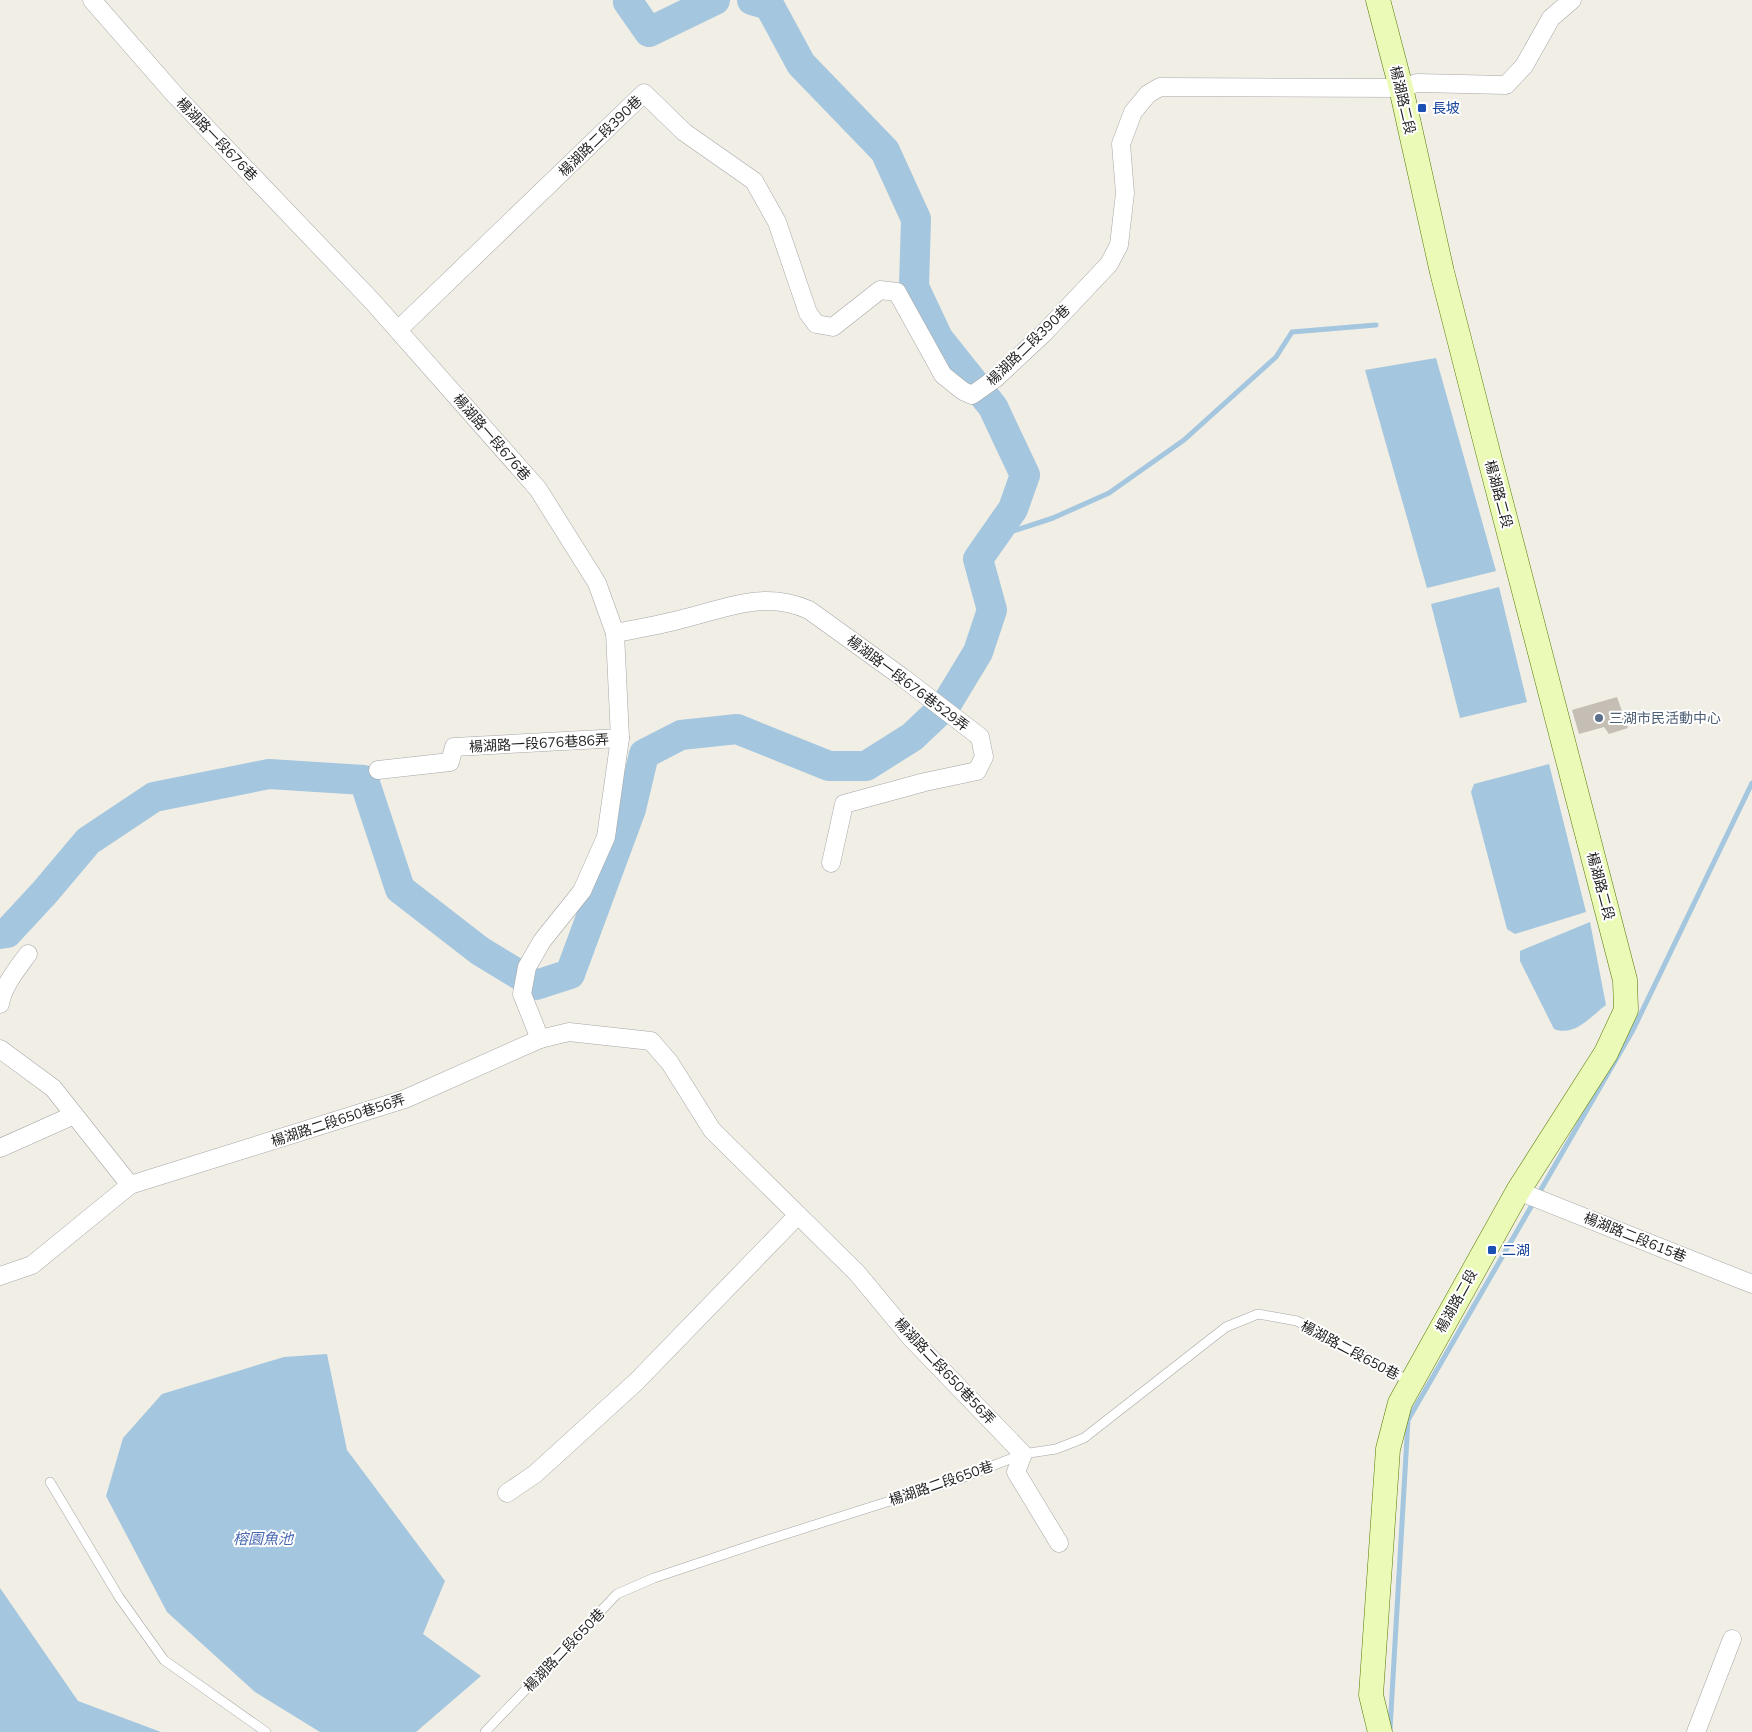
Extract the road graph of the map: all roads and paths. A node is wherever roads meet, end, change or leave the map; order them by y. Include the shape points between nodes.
1 (92, 0) edge
2 (1378, 0) edge
3 (1572, 0) edge
4 (1401, 88) junction
5 (398, 330) junction
6 (614, 633) junction
7 (620, 738) junction
8 (378, 770) dead end
9 (831, 863) dead end
10 (28, 954) dead end
11 (0, 1004) edge
12 (540, 1039) junction
13 (0, 1049) edge
14 (74, 1115) junction
15 (0, 1148) edge
16 (130, 1186) junction
17 (1518, 1191) junction
18 (798, 1214) junction
19 (0, 1276) edge
20 (1752, 1284) edge
21 (1411, 1382) junction
22 (1022, 1454) junction
23 (50, 1482) dead end
24 (507, 1493) dead end
25 (1059, 1543) dead end
26 (1732, 1639) dead end
27 (266, 1732) edge
28 (485, 1732) edge
29 (1380, 1732) edge
30 (1696, 1732) edge

1 - 5 street, 楊湖路一段676巷 via 175,95
2 - 4 street, 楊湖路二段
3 - 4 street via 1551,18 1524,66 1506,85 1417,83
4 - 5 street, 楊湖路二段390巷 via 1160,87 1148,94 1133,112 1121,144 1125,193 1119,245 1109,264 1043,334 996,378 972,395 943,375 897,292 880,290 833,327 816,324 808,313 777,222 754,181 684,132 644,93
4 - 17 street, 楊湖路二段 via 1449,299 1625,980 1626,1010 1606,1053
5 - 6 street, 楊湖路一段676巷 via 538,489 597,583
6 - 7 street, 楊湖路一段676巷
6 - 9 street, 楊湖路一段676巷529弄 via 680,620 745,602 794,603 809,610 980,737 984,757 976,771 844,804
7 - 8 street, 楊湖路一段676巷86弄 via 454,747 450,762
7 - 12 street, 楊湖路一段676巷 via 606,837 582,891 542,941 527,967 522,994
10 - 11 street via 13,974
12 - 16 street, 楊湖路二段650巷56弄 via 406,1099
12 - 18 street, 楊湖路二段650巷56弄 via 569,1032 651,1041 670,1063 712,1130
13 - 14 street via 53,1088
14 - 15 street
14 - 16 street
16 - 19 street, 楊湖路二段650巷56弄 via 32,1265
17 - 20 street, 楊湖路二段615巷
17 - 21 street, 楊湖路二段
18 - 22 street, 楊湖路二段650巷56弄 via 857,1273 911,1338
18 - 24 street via 636,1382 535,1474
21 - 22 lane, 楊湖路二段650巷 via 1298,1321 1258,1314 1226,1327 1084,1438 1056,1449
21 - 29 street, 楊湖路二段 via 1400,1403 1388,1449 1371,1695
22 - 25 street via 1016,1472
22 - 28 lane, 楊湖路二段650巷 via 959,1480 746,1547 617,1594
23 - 27 lane via 119,1597 164,1660
26 - 30 street

